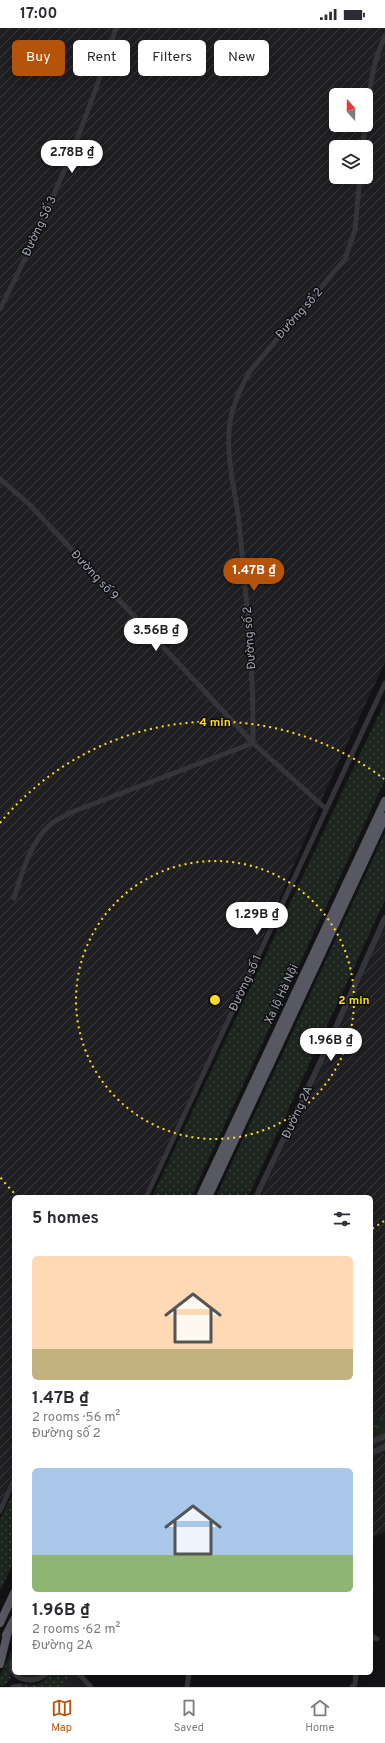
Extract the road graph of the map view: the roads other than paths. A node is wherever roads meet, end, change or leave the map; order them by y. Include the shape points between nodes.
1 (116, 28) edge
2 (385, 37) edge
3 (370, 88) edge
4 (359, 184) edge
5 (0, 309) edge
6 (0, 478) edge
7 (385, 683) edge
8 (253, 743) junction
9 (385, 801) edge
10 (325, 808) junction
11 (385, 817) edge
12 (14, 898) dead end
13 (385, 918) edge
14 (147, 1195) edge
15 (201, 1195) edge
16 (209, 1195) edge
17 (257, 1195) edge
18 (385, 1436) edge
19 (373, 1441) edge
20 (385, 1447) edge
21 (373, 1452) edge
22 (12, 1484) edge
23 (0, 1511) edge
24 (12, 1597) edge
25 (0, 1623) edge
26 (12, 1623) edge
27 (8, 1631) junction
28 (373, 1637) edge
29 (377, 1639) dead end
30 (0, 1649) edge
31 (0, 1664) edge
32 (14, 1675) edge
33 (45, 1675) edge
34 (80, 1675) edge
35 (189, 1675) edge
36 (356, 1675) edge
37 (20, 1685) edge
38 (13, 1687) edge
39 (91, 1687) edge
40 (187, 1687) edge
41 (352, 1687) edge

1 - 5 street, Đường Số 3 via 66,165
2 - 3 street via 376,57
4 - 8 street, Đường số 2 via 355,230 345,259 250,371 239,390 230,422 230,457 250,639
6 - 8 street, Đường số 9 via 30,505
7 - 10 street, Đường số 1
8 - 10 street, Đường số 9
8 - 12 street via 58,819 40,836 30,853
9 - 15 highway, Xa lộ Hà Nội
10 - 14 street, Đường số 1
11 - 16 highway, Xa lộ Hà Nội
13 - 17 street, Đường 2A via 320,1065
18 - 19 street
20 - 21 street
22 - 23 street
24 - 25 highway
26 - 27 highway
27 - 30 highway
27 - 31 highway
28 - 29 street
32 - 37 street
33 - 37 street via 39,1682
34 - 39 street
35 - 40 street
36 - 41 street
37 - 38 street

